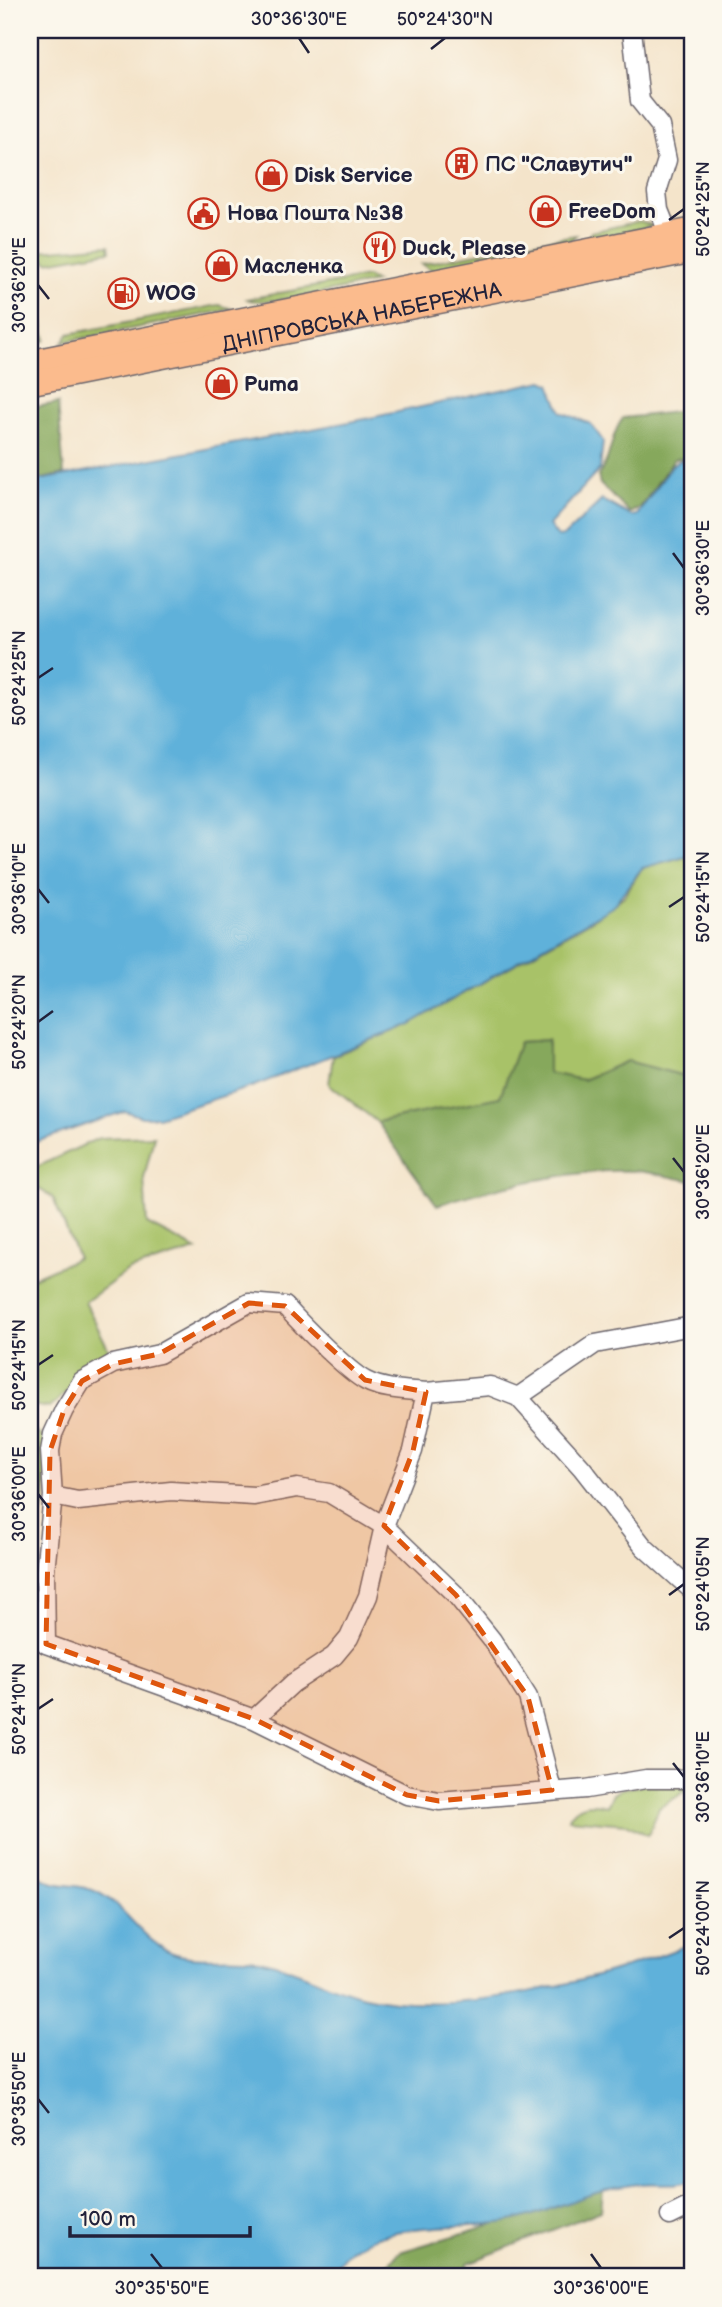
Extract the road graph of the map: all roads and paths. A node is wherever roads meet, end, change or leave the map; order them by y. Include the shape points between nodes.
1 (632, 30) edge
2 (692, 230) edge
3 (669, 234) junction
4 (692, 251) edge
5 (30, 362) edge
6 (30, 383) edge
7 (692, 1325) edge
8 (426, 1392) junction
9 (518, 1397) junction
10 (53, 1496) junction
11 (384, 1525) junction
12 (692, 1590) edge
13 (254, 1719) junction
14 (692, 1779) edge
15 (552, 1790) junction
16 (692, 2205) edge
17 (670, 2216) dead end

1 - 3 street via 640,101 660,126 667,160 657,192
2 - 3 main road, ДНІПРОВСЬКА НАБЕРЕЖНА
3 - 5 main road, ДНІПРОВСЬКА НАБЕРЕЖНА
4 - 6 main road, ДНІПРОВСЬКА НАБЕРЕЖНА
7 - 9 street via 595,1343
8 - 9 street via 490,1386
8 - 10 street via 365,1380 285,1306 249,1304 159,1354 113,1364 82,1381 53,1434
8 - 11 street via 413,1451
9 - 12 street via 644,1547
10 - 11 street via 78,1501 171,1491 254,1496 296,1488 329,1493
10 - 13 street via 45,1571 46,1644
11 - 13 street via 368,1596 349,1638 334,1656 293,1683
11 - 15 street via 456,1595 492,1640 528,1697
13 - 15 street via 407,1795 439,1801
14 - 15 street via 646,1779
16 - 17 street

